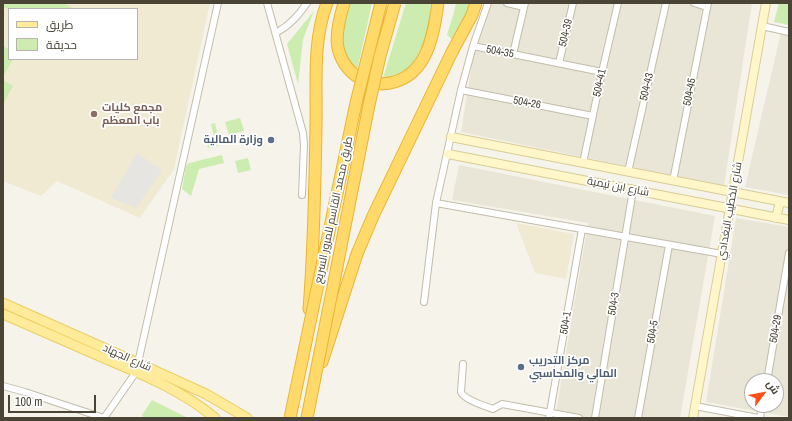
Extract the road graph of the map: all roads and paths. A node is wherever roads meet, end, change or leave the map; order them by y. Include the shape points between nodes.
1 (218, 3) edge
2 (267, 3) edge
3 (306, 3) edge
4 (327, 3) edge
5 (344, 3) edge
6 (381, 3) edge
7 (395, 3) edge
8 (438, 3) edge
9 (476, 3) edge
10 (488, 3) edge
11 (506, 3) edge
12 (573, 3) edge
13 (618, 3) edge
14 (666, 3) edge
15 (694, 3) edge
16 (766, 3) edge
17 (524, 5) edge
18 (707, 5) edge
19 (762, 26) junction
20 (789, 32) edge
21 (276, 33) junction
22 (473, 46) junction
23 (513, 54) junction
24 (559, 64) junction
25 (602, 72) junction
26 (356, 76) dead end
27 (381, 84) dead end
28 (462, 90) junction
29 (593, 116) junction
30 (450, 141) junction
31 (448, 154) junction
32 (583, 163) junction
33 (628, 172) junction
34 (673, 181) junction
35 (634, 190) junction
36 (733, 192) junction
37 (302, 195) dead end
38 (780, 202) junction
39 (436, 203) junction
40 (789, 203) edge
41 (730, 209) junction
42 (776, 218) junction
43 (789, 220) edge
44 (582, 229) junction
45 (626, 236) junction
46 (669, 245) junction
47 (789, 253) edge
48 (722, 254) junction
49 (787, 277) edge
50 (424, 302) dead end
51 (3, 304) edge
52 (3, 314) edge
53 (308, 335) junction
54 (463, 364) dead end
55 (138, 367) junction
56 (768, 373) edge
57 (3, 386) edge
58 (313, 387) junction
59 (695, 406) junction
60 (233, 414) edge
61 (549, 416) edge
62 (104, 418) edge
63 (216, 418) edge
64 (247, 418) edge
65 (290, 418) edge
66 (307, 418) edge
67 (579, 418) edge
68 (595, 418) edge
69 (638, 418) edge
70 (693, 418) edge
71 (759, 418) edge

1 - 55 street
2 - 21 street
3 - 21 street via 300,14
4 - 53 highway, bridge via 316,56 315,205
5 - 26 highway via 336,39 344,62
6 - 53 highway, طريق محمد القاسم للمرور السريع, bridge via 356,103
7 - 58 highway, طريق محمد القاسم للمرور السريع, bridge via 369,105
8 - 27 highway via 430,45 418,67 398,81
9 - 58 highway, bridge via 373,216 357,254
10 - 22 street
11 - 17 street
12 - 24 street, 504-39
13 - 25 street, 504-41
14 - 33 street, 504-43
15 - 18 street
16 - 19 street, شارع الخطيب البغدادي
17 - 23 street
18 - 34 street, 504-45
19 - 20 street
19 - 36 street, شارع الخطيب البغدادي
21 - 37 street via 303,132
22 - 23 street, 504-35
22 - 28 street, 504-35
23 - 24 street, 504-35
24 - 25 street, 504-35
25 - 29 street, 504-41
28 - 29 street, 504-26
28 - 30 street, 504-35
29 - 32 street, 504-41
30 - 31 street, 504-35
30 - 32 street, شارع ابن تيمية
31 - 35 street, شارع ابن تيمية
31 - 39 street, 504-35
32 - 33 street, شارع ابن تيمية
33 - 34 street, شارع ابن تيمية
34 - 36 street, شارع ابن تيمية
35 - 41 street, شارع ابن تيمية
35 - 45 street, 504-3
36 - 38 street, شارع ابن تيمية
36 - 41 street, شارع الخطيب البغدادي
38 - 40 street, شارع ابن تيمية
38 - 42 street
39 - 44 street
39 - 50 street, 504-35
41 - 42 street, شارع ابن تيمية
41 - 48 street, شارع الخطيب البغدادي
42 - 43 street, شارع ابن تيمية
44 - 45 street
44 - 61 street, 504-1
45 - 46 street
45 - 68 street, 504-3
46 - 48 street
46 - 69 street, 504-5
47 - 49 street, 504-29
48 - 59 street, شارع الخطيب البغدادي
49 - 56 street, 504-29
51 - 55 main road, شارع الجهاد
52 - 55 main road, شارع الجهاد
53 - 65 highway, طريق محمد القاسم للمرور السريع, bridge
54 - 61 street via 461,392 466,398 493,409 502,404
55 - 60 main road, شارع الجهاد via 206,394
55 - 62 street
55 - 63 main road, شارع الجهاد
57 - 62 street
58 - 66 highway, طريق محمد القاسم للمرور السريع, bridge
59 - 70 street, شارع الخطيب البغدادي
59 - 71 street
60 - 64 main road, شارع الجهاد
61 - 67 street

